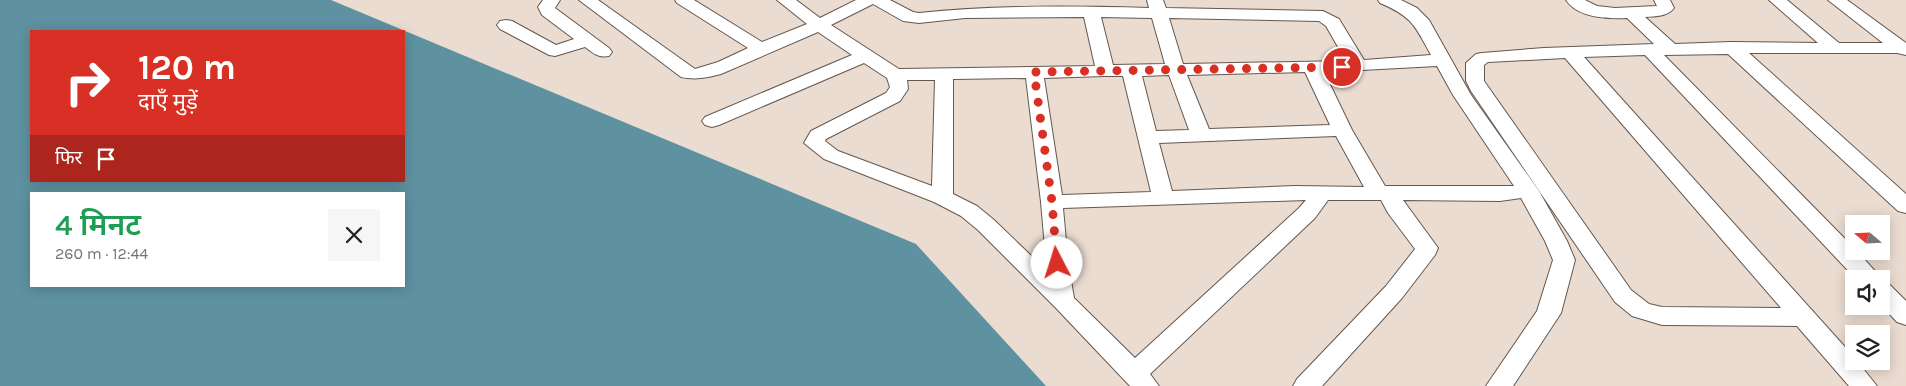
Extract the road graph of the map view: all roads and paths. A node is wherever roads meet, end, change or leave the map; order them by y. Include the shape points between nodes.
1 (552, 0) edge
2 (587, 0) edge
3 (683, 0) edge
4 (785, 0) edge
5 (869, 0) edge
6 (878, 0) edge
7 (1073, 0) edge
8 (1386, 0) edge
9 (1574, 0) edge
10 (1662, 0) edge
11 (1777, 0) edge
12 (1836, 0) edge
13 (1157, 6) edge
14 (1239, 7) edge
15 (1059, 12) junction
16 (1092, 12) junction
17 (1630, 12) junction
18 (819, 24) junction
19 (506, 26) dead end
20 (587, 40) junction
21 (1902, 46) edge
22 (1731, 47) junction
23 (1835, 48) junction
24 (761, 49) junction
25 (1660, 49) junction
26 (603, 52) dead end
27 (1570, 52) junction
28 (864, 56) junction
29 (1442, 60) junction
30 (1358, 66) junction
31 (1312, 67) junction
32 (1131, 70) junction
33 (1176, 70) junction
34 (1105, 71) junction
35 (1034, 72) junction
36 (944, 73) junction
37 (895, 74) junction
38 (712, 121) dead end
39 (1342, 130) junction
40 (1201, 134) junction
41 (1148, 137) junction
42 (1528, 191) junction
43 (1383, 192) junction
44 (1321, 194) junction
45 (942, 198) junction
46 (1163, 198) junction
47 (1052, 202) junction
48 (1906, 206) edge
49 (1862, 270) edge
50 (1890, 299) edge
51 (1063, 301) junction
52 (1906, 316) edge
53 (1805, 317) junction
54 (1140, 380) edge
55 (1306, 386) edge
56 (1499, 386) edge
57 (1864, 386) edge

1 - 20 street via 546,7 548,11
2 - 24 street via 694,75
3 - 24 street
4 - 18 street
5 - 18 street
6 - 15 street via 909,17 919,18 965,13
7 - 15 street
8 - 29 street via 1416,15
9 - 17 street via 1592,11
10 - 17 street via 1666,8 1661,11
11 - 23 street
12 - 21 street
13 - 14 street
13 - 16 street
13 - 33 street
14 - 30 street via 1323,16 1333,22
15 - 16 street
16 - 34 street
17 - 25 street
18 - 24 street
18 - 28 street
19 - 20 street via 555,51
20 - 26 street
21 - 23 street
22 - 23 street
22 - 25 street
22 - 48 street
25 - 27 street
25 - 49 street
27 - 53 street
27 - 53 street via 1482,58 1475,63 1474,81 1623,296 1645,313 1662,316
28 - 37 street
28 - 38 street
29 - 30 street
29 - 42 street
30 - 31 street
31 - 33 street
31 - 39 street
32 - 33 street
32 - 34 street
32 - 41 street
33 - 40 street
34 - 35 street
35 - 36 street
35 - 47 street
36 - 37 street
36 - 45 street
37 - 45 street via 900,85 893,98 818,135 814,143 831,155
39 - 40 street
39 - 43 street
40 - 41 street
41 - 46 street
42 - 43 street via 1500,194
42 - 56 street via 1564,260 1549,313
43 - 44 street
43 - 55 street via 1427,248 1394,292
44 - 46 street
44 - 54 street via 1307,213
45 - 51 street via 969,211
46 - 47 street
47 - 51 street
50 - 52 street
51 - 54 street
53 - 57 street

